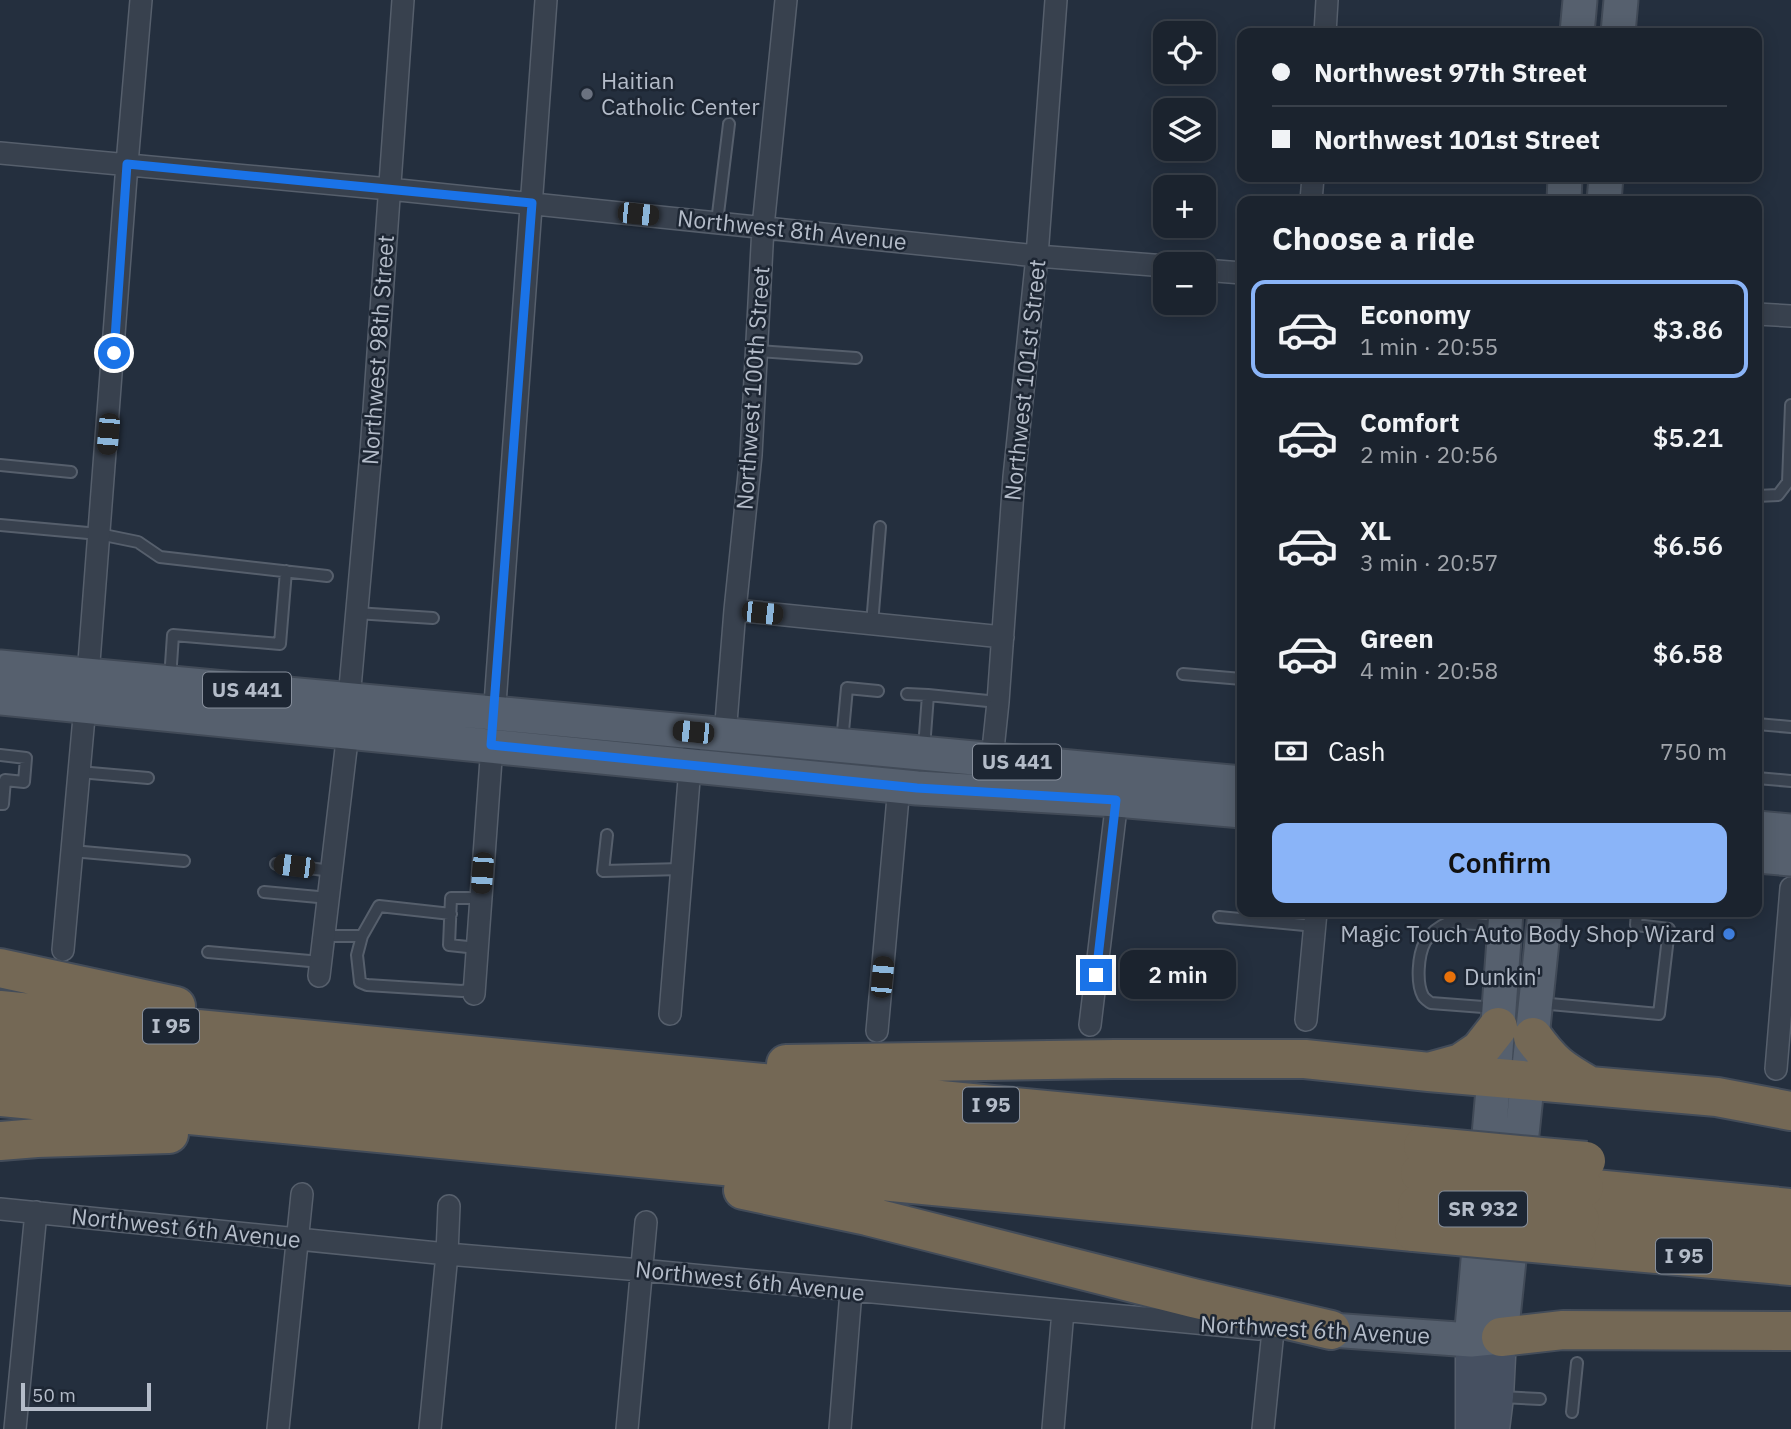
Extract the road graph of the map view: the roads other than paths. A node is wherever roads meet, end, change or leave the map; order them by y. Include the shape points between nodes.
1 (141, 0) edge
2 (403, 0) edge
3 (546, 0) edge
4 (786, 0) edge
5 (1056, 0) edge
6 (1327, 0) edge
7 (1580, 0) edge
8 (1621, 0) edge
9 (1325, 28) edge
10 (1577, 28) edge
11 (1618, 28) edge
12 (729, 124) dead end
13 (0, 153) edge
14 (127, 164) junction
15 (389, 189) junction
16 (532, 203) junction
17 (717, 222) junction
18 (763, 227) junction
19 (1037, 256) junction
20 (1153, 265) edge
21 (1216, 271) edge
22 (1237, 273) edge
23 (1762, 314) edge
24 (1791, 316) edge
25 (757, 351) junction
26 (856, 358) dead end
27 (1791, 405) edge
28 (0, 465) edge
29 (71, 471) dead end
30 (1762, 496) edge
31 (0, 525) edge
32 (880, 527) dead end
33 (99, 534) junction
34 (286, 571) junction
35 (327, 576) dead end
36 (735, 610) junction
37 (356, 613) junction
38 (433, 618) dead end
39 (872, 624) junction
40 (1003, 637) junction
41 (0, 667) edge
42 (1183, 674) dead end
43 (1237, 679) edge
44 (0, 682) edge
45 (169, 684) junction
46 (87, 691) junction
47 (877, 691) dead end
48 (906, 694) dead end
49 (928, 695) junction
50 (0, 698) edge
51 (998, 702) junction
52 (494, 712) junction
53 (349, 715) junction
54 (1762, 724) edge
55 (1791, 727) edge
56 (709, 733) junction
57 (491, 745) junction
58 (842, 746) junction
59 (924, 753) junction
60 (0, 755) edge
61 (992, 759) junction
62 (690, 766) junction
63 (79, 772) junction
64 (148, 778) dead end
65 (830, 778) junction
66 (1762, 778) edge
67 (1791, 781) edge
68 (1237, 783) edge
69 (899, 786) junction
70 (1237, 792) edge
71 (1116, 800) junction
72 (0, 804) edge
73 (1237, 811) edge
74 (1762, 828) edge
75 (1791, 831) edge
76 (607, 835) dead end
77 (72, 851) junction
78 (1762, 856) edge
79 (1791, 859) edge
80 (184, 861) dead end
81 (275, 864) dead end
82 (682, 869) junction
83 (332, 871) junction
84 (1791, 888) edge
85 (264, 892) dead end
86 (329, 898) junction
87 (481, 898) junction
88 (451, 914) junction
89 (1219, 917) dead end
90 (1451, 917) edge
91 (1544, 917) edge
92 (1637, 917) edge
93 (1315, 919) edge
94 (1506, 919) edge
95 (324, 936) junction
96 (362, 936) junction
97 (477, 948) junction
98 (1788, 948) edge
99 (63, 950) dead end
100 (208, 952) dead end
101 (0, 968) edge
102 (320, 969) joint
103 (474, 991) joint
104 (0, 1010) edge
105 (670, 1014) dead end
106 (1517, 1019) junction
107 (1306, 1020) dead end
108 (1090, 1025) dead end
109 (877, 1031) dead end
110 (0, 1038) edge
111 (342, 1043) junction
112 (559, 1063) junction
113 (0, 1069) edge
114 (1776, 1069) dead end
115 (1429, 1072) junction
116 (1511, 1079) junction
117 (1590, 1086) junction
118 (0, 1097) edge
119 (1791, 1111) edge
120 (330, 1129) junction
121 (0, 1141) edge
122 (552, 1150) junction
123 (1791, 1184) edge
124 (1419, 1189) junction
125 (302, 1194) dead end
126 (1582, 1204) junction
127 (449, 1206) dead end
128 (1791, 1208) edge
129 (0, 1209) edge
130 (36, 1212) junction
131 (646, 1222) dead end
132 (298, 1239) junction
133 (1791, 1239) edge
134 (447, 1254) junction
135 (1791, 1266) edge
136 (641, 1270) junction
137 (851, 1291) junction
138 (1063, 1311) junction
139 (1331, 1330) junction
140 (1273, 1331) junction
141 (1791, 1331) edge
142 (1486, 1338) junction
143 (1577, 1363) dead end
144 (1499, 1397) junction
145 (1540, 1399) dead end
146 (1560, 1400) dead end
147 (15, 1429) edge
148 (278, 1429) edge
149 (430, 1429) edge
150 (627, 1429) edge
151 (840, 1429) edge
152 (1053, 1429) edge
153 (1263, 1429) edge
154 (1471, 1429) edge
155 (1494, 1429) edge

1 - 14 street
2 - 15 street, Northwest 98th Street
3 - 16 street
4 - 18 street, Northwest 100th Street
5 - 19 street, Northwest 101st Street
6 - 9 street
7 - 10 main road
8 - 11 main road
12 - 17 lane
13 - 14 street, Northwest 8th Avenue
14 - 15 street, Northwest 8th Avenue
14 - 33 street
15 - 16 street, Northwest 8th Avenue
15 - 37 street, Northwest 98th Street
16 - 17 street, Northwest 8th Avenue
16 - 52 street
17 - 18 street, Northwest 8th Avenue
18 - 19 street, Northwest 8th Avenue
18 - 25 street, Northwest 100th Street
19 - 20 street, Northwest 8th Avenue
19 - 40 street, Northwest 101st Street
21 - 22 street
23 - 24 street
25 - 26 lane
25 - 36 street, Northwest 100th Street
27 - 30 lane via 1788,482 1778,495
28 - 29 lane
31 - 33 lane
32 - 39 lane
33 - 34 lane via 138,542 160,557
33 - 46 street
34 - 35 lane
34 - 45 lane via 280,644 173,635
36 - 39 street
36 - 56 street, Northwest 100th Street
37 - 38 lane
37 - 53 street, Northwest 98th Street
39 - 40 street
40 - 51 street, Northwest 101st Street
41 - 46 main road, US 441
42 - 43 lane
44 - 46 main road
45 - 46 main road, US 441
45 - 53 main road, US 441
46 - 50 main road, US 441
46 - 53 main road, US 441
46 - 63 street
47 - 58 lane via 847,688
48 - 49 lane
49 - 51 lane
49 - 59 lane
51 - 61 street, Northwest 101st Street
52 - 53 main road, US 441
52 - 56 main road, US 441
52 - 57 street
53 - 57 main road, US 441
53 - 83 street, Northwest 98th Street
54 - 55 lane
56 - 58 main road, US 441
56 - 62 street, Northwest 100th Street
57 - 62 main road, US 441
57 - 87 street
58 - 59 main road, US 441
59 - 61 main road, US 441
60 - 72 lane via 26,758 24,782 5,780
61 - 65 main road via 963,774 863,764
61 - 68 main road, US 441
62 - 65 main road, US 441
62 - 82 street, Northwest 100th Street
63 - 64 lane
63 - 77 street
65 - 69 main road, US 441
66 - 67 lane
69 - 71 main road, US 441
69 - 109 street
70 - 71 main road via 1142,785
71 - 73 main road, US 441
71 - 108 street
74 - 75 main road
76 - 82 lane via 603,871
77 - 80 lane
77 - 99 street
78 - 79 main road
81 - 83 lane
82 - 105 street, Northwest 100th Street
83 - 86 street, Northwest 98th Street
84 - 98 street
85 - 86 lane
86 - 95 street, Northwest 98th Street
87 - 88 lane via 452,898
87 - 97 street
88 - 96 lane via 379,906
88 - 97 lane via 449,945
89 - 93 lane
90 - 94 lane
90 - 106 lane via 1426,940 1420,956 1423,997 1431,1003
91 - 106 main road, SR 932
92 - 106 lane via 1636,925 1669,929 1659,1014
93 - 107 street
94 - 106 main road, SR 932
95 - 96 lane
95 - 102 street, Northwest 98th Street
96 - 103 lane via 357,956 360,982
97 - 103 street
98 - 114 street
100 - 102 lane
101 - 111 highway
104 - 111 highway, I 95
106 - 115 highway via 1461,1063
106 - 116 main road, SR 932
106 - 117 highway via 1560,1069
110 - 124 highway
111 - 112 highway, I 95
112 - 115 highway via 1305,1059
112 - 124 highway, I 95
113 - 124 highway
115 - 116 highway
116 - 117 highway
116 - 142 main road, SR 932
117 - 119 highway via 1717,1097
118 - 120 highway, I 95
120 - 121 highway
120 - 122 highway, I 95
122 - 124 highway, I 95
122 - 139 highway via 867,1216
123 - 126 highway, I 95
124 - 126 highway, I 95, bridge
124 - 126 highway, I 95, bridge
125 - 132 street
126 - 128 highway
126 - 133 highway
126 - 135 highway, I 95
127 - 134 street
129 - 130 street, Northwest 6th Avenue
130 - 132 street, Northwest 6th Avenue
130 - 147 street
131 - 136 street
132 - 134 street, Northwest 6th Avenue
132 - 148 street
134 - 136 street, Northwest 6th Avenue
134 - 149 street
136 - 137 street, Northwest 6th Avenue
136 - 150 street
137 - 138 street, Northwest 6th Avenue
137 - 151 street
138 - 140 street, Northwest 6th Avenue
138 - 152 street
139 - 140 street, Northwest 6th Avenue
139 - 142 main road, Northwest 6th Avenue
140 - 153 street
141 - 142 highway via 1563,1330
142 - 144 main road, SR 932
142 - 154 main road, SR 932
143 - 146 lane via 1573,1407
144 - 145 lane
144 - 155 main road, SR 932

